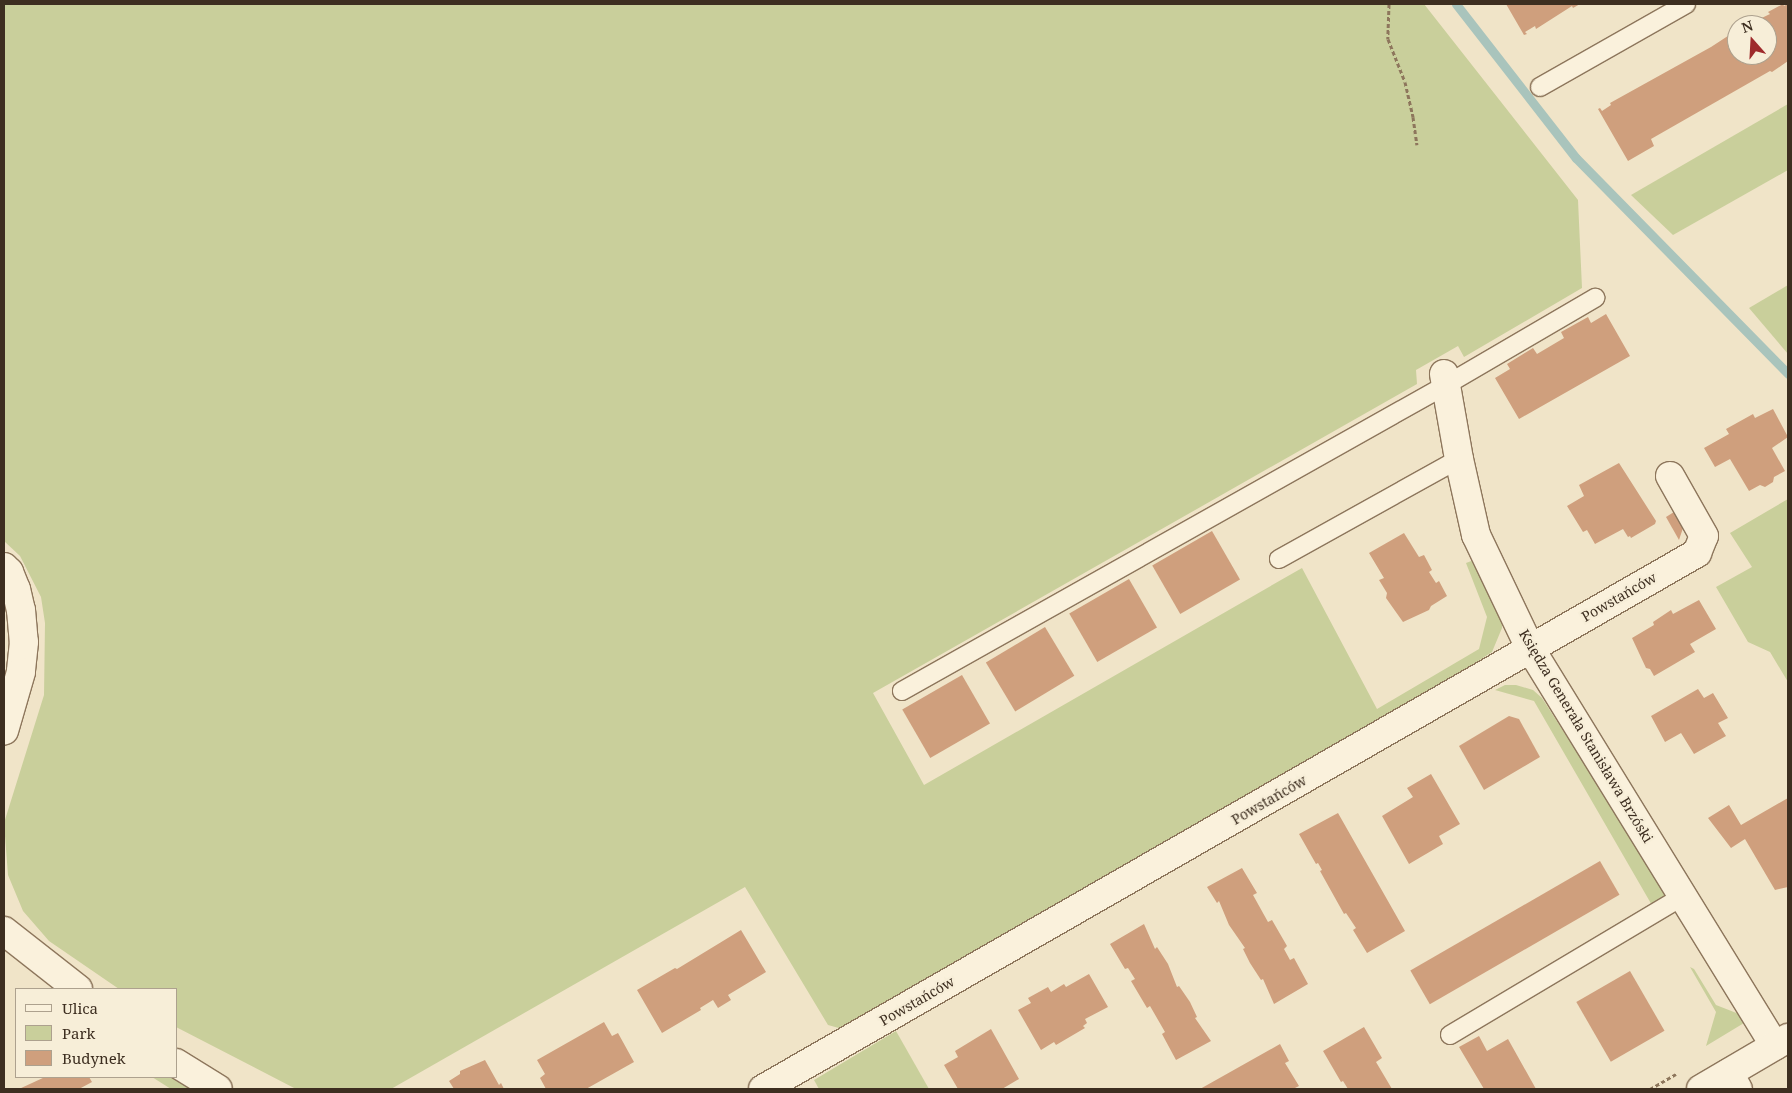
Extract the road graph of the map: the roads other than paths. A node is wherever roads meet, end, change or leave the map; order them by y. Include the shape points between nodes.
1 (1686, 4) edge
2 (1540, 87) dead end
3 (1595, 298) dead end
4 (1445, 380) junction
5 (1459, 459) junction
6 (1670, 476) dead end
7 (1280, 560) dead end
8 (7, 570) edge
9 (1530, 648) junction
10 (902, 691) dead end
11 (4, 731) edge
12 (1683, 896) junction
13 (4, 931) edge
14 (77, 988) edge
15 (1450, 1035) dead end
16 (1782, 1042) edge
17 (178, 1064) edge
18 (1734, 1081) edge
19 (218, 1089) edge
20 (763, 1089) edge
21 (1701, 1089) edge

1 - 2 lane
3 - 4 lane
4 - 5 street, Księdza Generała Stanisława Brzóski
4 - 10 lane
5 - 7 lane
5 - 9 street, Księdza Generała Stanisława Brzóski via 1476,535
6 - 9 street, Powstańców via 1704,536 1697,553
8 - 11 street via 21,610 24,642 21,672
9 - 12 street, Księdza Generała Stanisława Brzóski
9 - 20 street, Powstańców
12 - 15 lane
12 - 16 street, Księdza Generała Stanisława Brzóski
13 - 14 street
16 - 18 street
17 - 19 street
18 - 21 street

